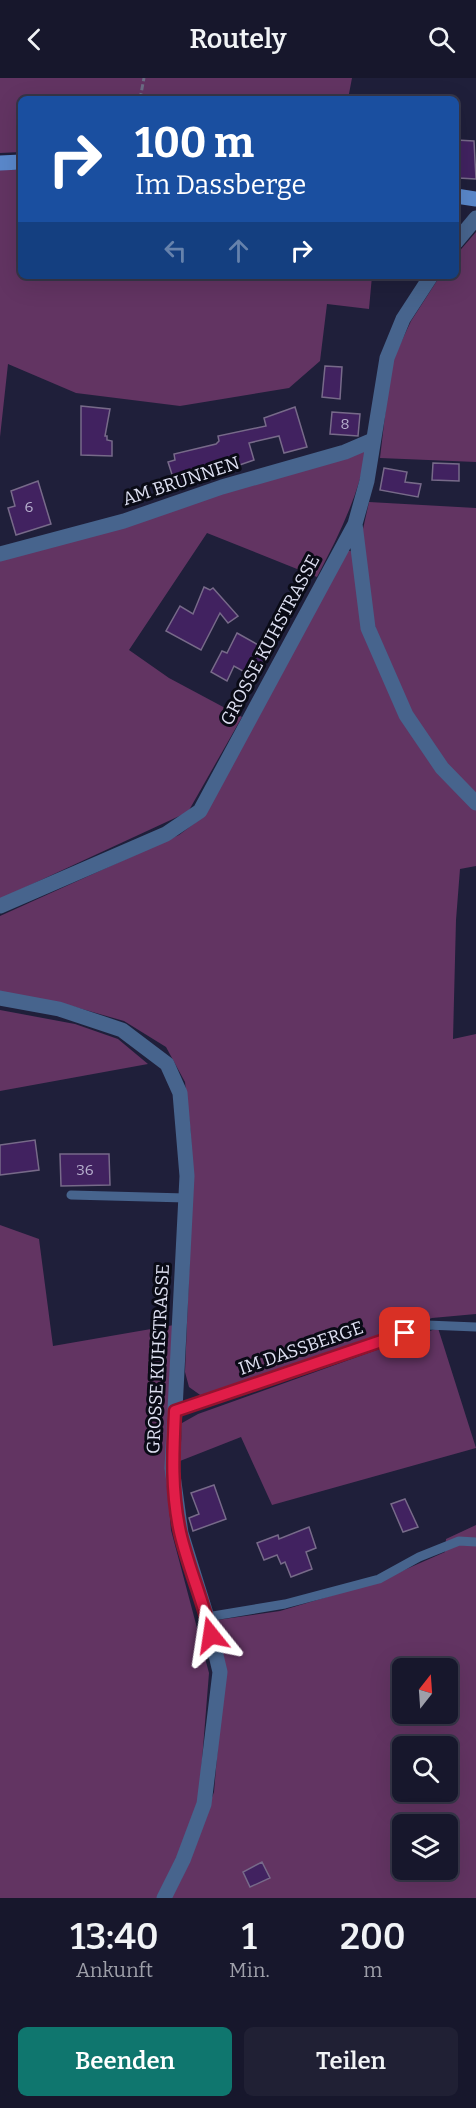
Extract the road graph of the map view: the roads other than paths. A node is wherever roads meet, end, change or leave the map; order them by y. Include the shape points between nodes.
1 (18, 162) edge
2 (0, 163) edge
3 (459, 196) edge
4 (476, 199) edge
5 (476, 218) edge
6 (459, 238) edge
7 (429, 279) edge
8 (373, 440) junction
9 (355, 524) junction
10 (0, 554) edge
11 (476, 803) edge
12 (0, 906) edge
13 (0, 998) edge
14 (71, 1195) dead end
15 (186, 1198) junction
16 (476, 1327) edge
17 (175, 1411) junction
18 (476, 1542) edge
19 (207, 1617) junction
20 (164, 1898) edge

1 - 2 street
3 - 4 street
5 - 6 street
7 - 8 street, GROSSE KUHSTRASSE via 403,319 387,358
8 - 9 street, GROSSE KUHSTRASSE
8 - 10 street, AM BRUNNEN via 124,520
9 - 11 street via 368,628 406,715 442,768
9 - 12 street, GROSSE KUHSTRASSE via 200,811 166,834
13 - 15 street, GROSSE KUHSTRASSE via 59,1009 122,1030 167,1064 180,1093
14 - 15 lane
15 - 17 street, GROSSE KUHSTRASSE
16 - 17 lane, IM DASSBERGE via 428,1325
17 - 19 street, GROSSE KUHSTRASSE via 175,1502
18 - 19 lane via 459,1541 379,1579 285,1604
19 - 20 street, GROSSE KUHSTRASSE via 220,1672 204,1804

